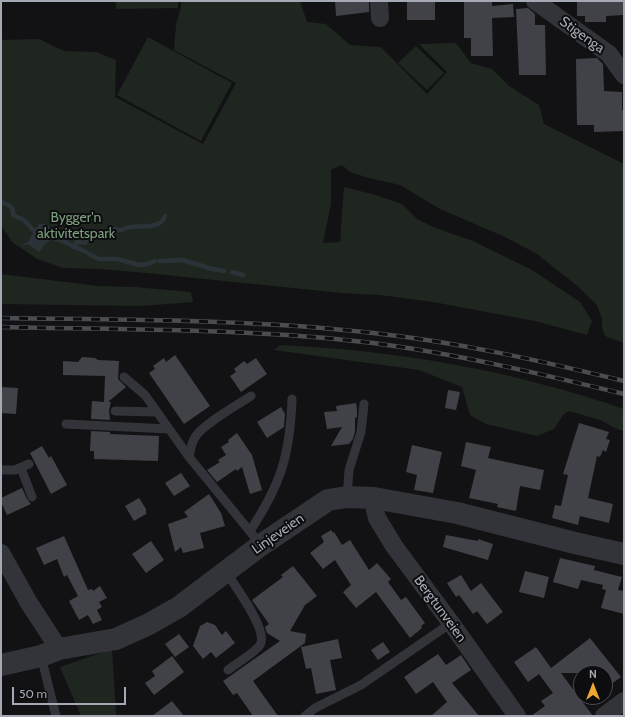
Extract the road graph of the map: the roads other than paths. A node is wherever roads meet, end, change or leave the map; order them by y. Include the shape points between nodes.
1 (535, 1) edge
2 (624, 74) edge
3 (124, 377) dead end
4 (251, 396) dead end
5 (292, 399) dead end
6 (364, 404) dead end
7 (115, 411) dead end
8 (157, 412) junction
9 (66, 424) dead end
10 (169, 429) junction
11 (189, 457) junction
12 (1, 470) edge
13 (32, 497) dead end
14 (347, 497) junction
15 (374, 498) junction
16 (256, 538) junction
17 (1, 553) edge
18 (624, 554) edge
19 (226, 572) junction
20 (451, 623) junction
21 (50, 652) junction
22 (1, 665) edge
23 (228, 670) dead end
24 (624, 701) edge
25 (56, 716) edge
26 (305, 716) edge
27 (516, 716) edge
28 (604, 716) edge

1 - 2 street, Stigenga via 609,54
3 - 8 lane via 145,395
4 - 11 lane via 203,428 192,444
5 - 16 lane via 291,428 282,469
6 - 14 lane via 361,432 349,470
7 - 8 lane
8 - 10 lane
9 - 10 lane
10 - 11 lane
11 - 16 lane
12 - 13 lane via 15,470 25,466
14 - 15 street, Linjeveien
14 - 16 street, Linjeveien via 328,500
15 - 18 street, Linjeveien via 457,513
15 - 20 street, Bergtunveien via 377,518 385,532
16 - 19 street, Linjeveien
17 - 21 street via 29,603
19 - 21 street, Linjeveien via 179,607 149,624 116,639
19 - 23 lane via 258,623 262,640 259,647
20 - 26 lane via 361,685 314,708
20 - 27 street, Bergtunveien
21 - 22 street, Linjeveien
21 - 25 lane
24 - 28 street

